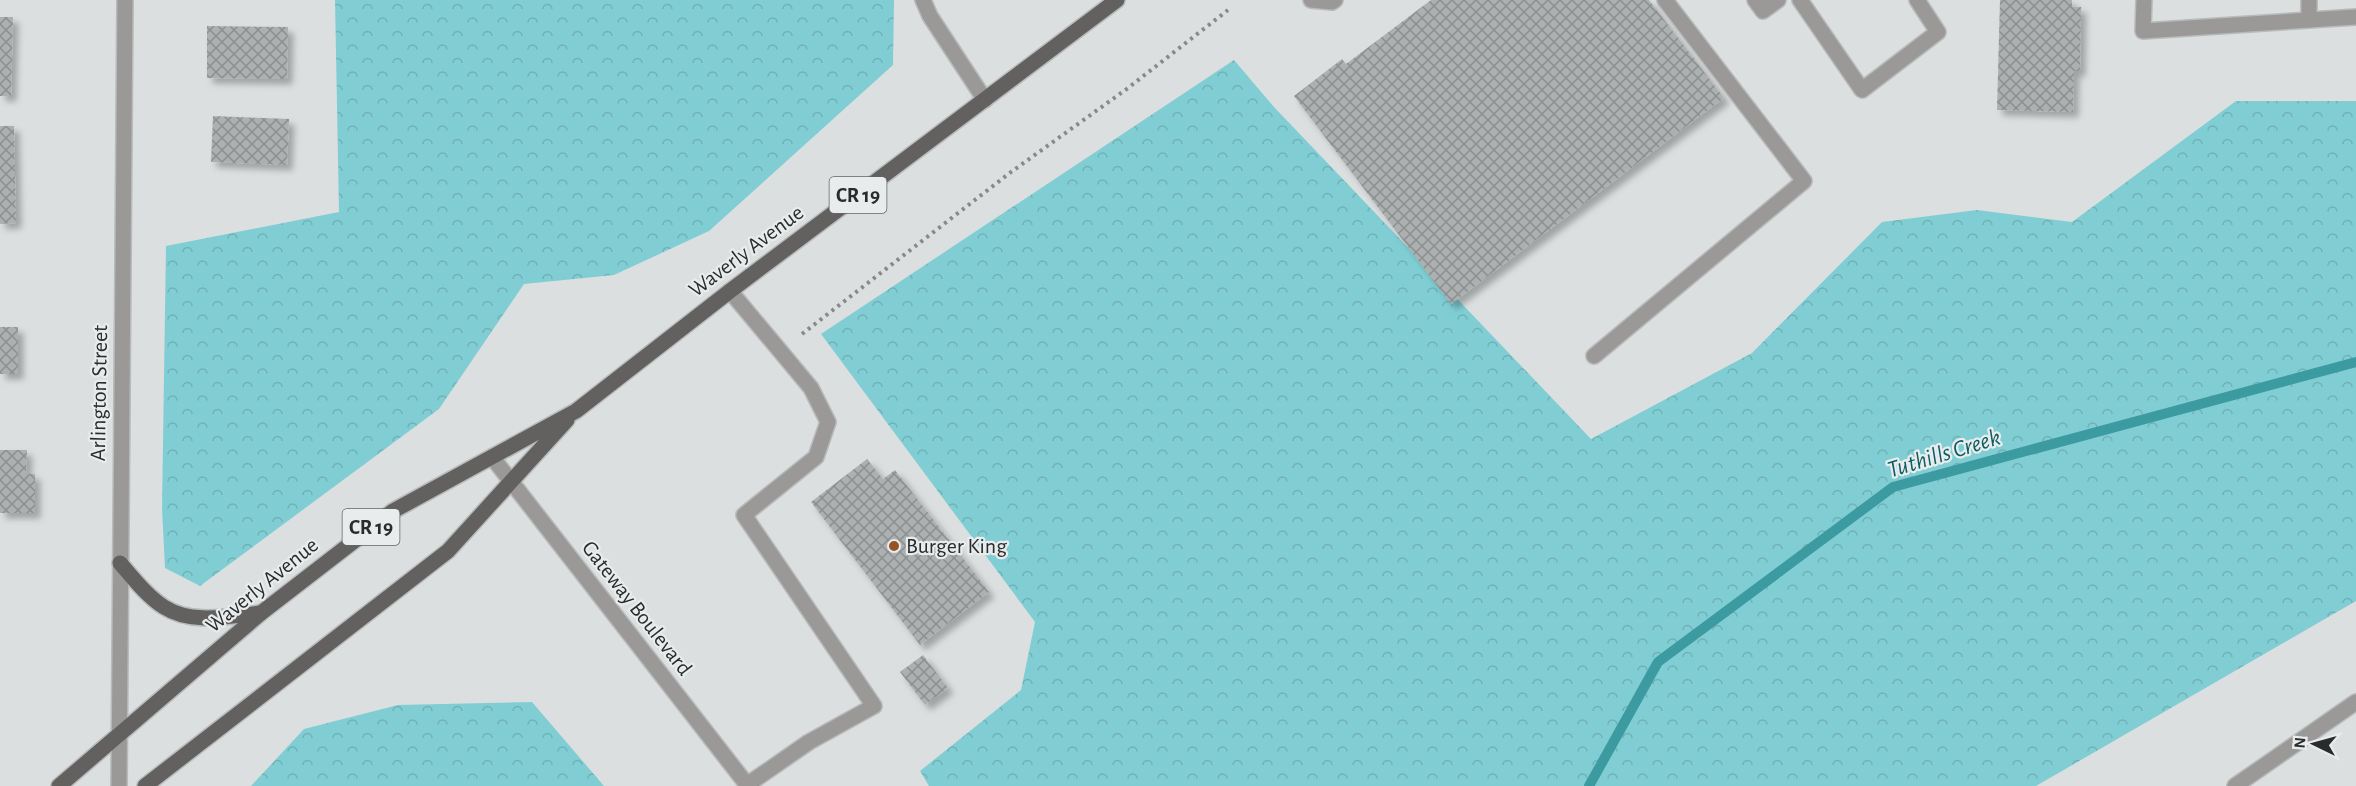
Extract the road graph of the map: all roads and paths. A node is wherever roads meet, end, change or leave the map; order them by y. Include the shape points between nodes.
1 (125, 0) edge
2 (923, 0) edge
3 (1117, 0) edge
4 (1311, 0) edge
5 (1335, 0) edge
6 (1665, 0) edge
7 (1755, 0) edge
8 (1778, 0) edge
9 (1800, 0) edge
10 (1917, 0) edge
11 (2144, 0) edge
12 (2309, 0) edge
13 (1228, 10) dead end
14 (2356, 17) edge
15 (2309, 20) junction
16 (985, 99) junction
17 (730, 291) junction
18 (802, 334) dead end
19 (1594, 356) dead end
20 (576, 411) junction
21 (492, 458) junction
22 (511, 482) junction
23 (120, 563) junction
24 (261, 613) junction
25 (2356, 702) edge
26 (120, 734) junction
27 (748, 785) edge
28 (59, 786) edge
29 (119, 786) edge
30 (145, 786) edge
31 (2235, 786) edge

1 - 23 street, Arlington Street
2 - 16 street
3 - 16 main road, Waverly Avenue / CR 19
4 - 5 street
6 - 19 street via 1804,181
7 - 8 street via 1763,11
9 - 10 street via 1862,90 1938,32
11 - 15 street via 2144,31
12 - 15 street
13 - 18 path
14 - 15 street
16 - 17 main road, Waverly Avenue / CR 19
17 - 20 main road, Waverly Avenue / CR 19
17 - 27 street via 811,388 828,422 816,457 744,515 874,706 809,742
20 - 21 main road, Waverly Avenue / CR 19
20 - 22 main road, Waverly Avenue / CR 19
21 - 22 street, Gateway Boulevard
21 - 24 main road, Waverly Avenue / CR 19 via 393,511
22 - 27 street, Gateway Boulevard
22 - 30 main road, Waverly Avenue / CR 19 via 448,551
23 - 24 main road via 162,606 178,614 214,618
23 - 26 street, Arlington Street
24 - 26 main road, Waverly Avenue / CR 19
25 - 31 street
26 - 28 main road, Waverly Avenue / CR 19
26 - 29 street, Arlington Street

